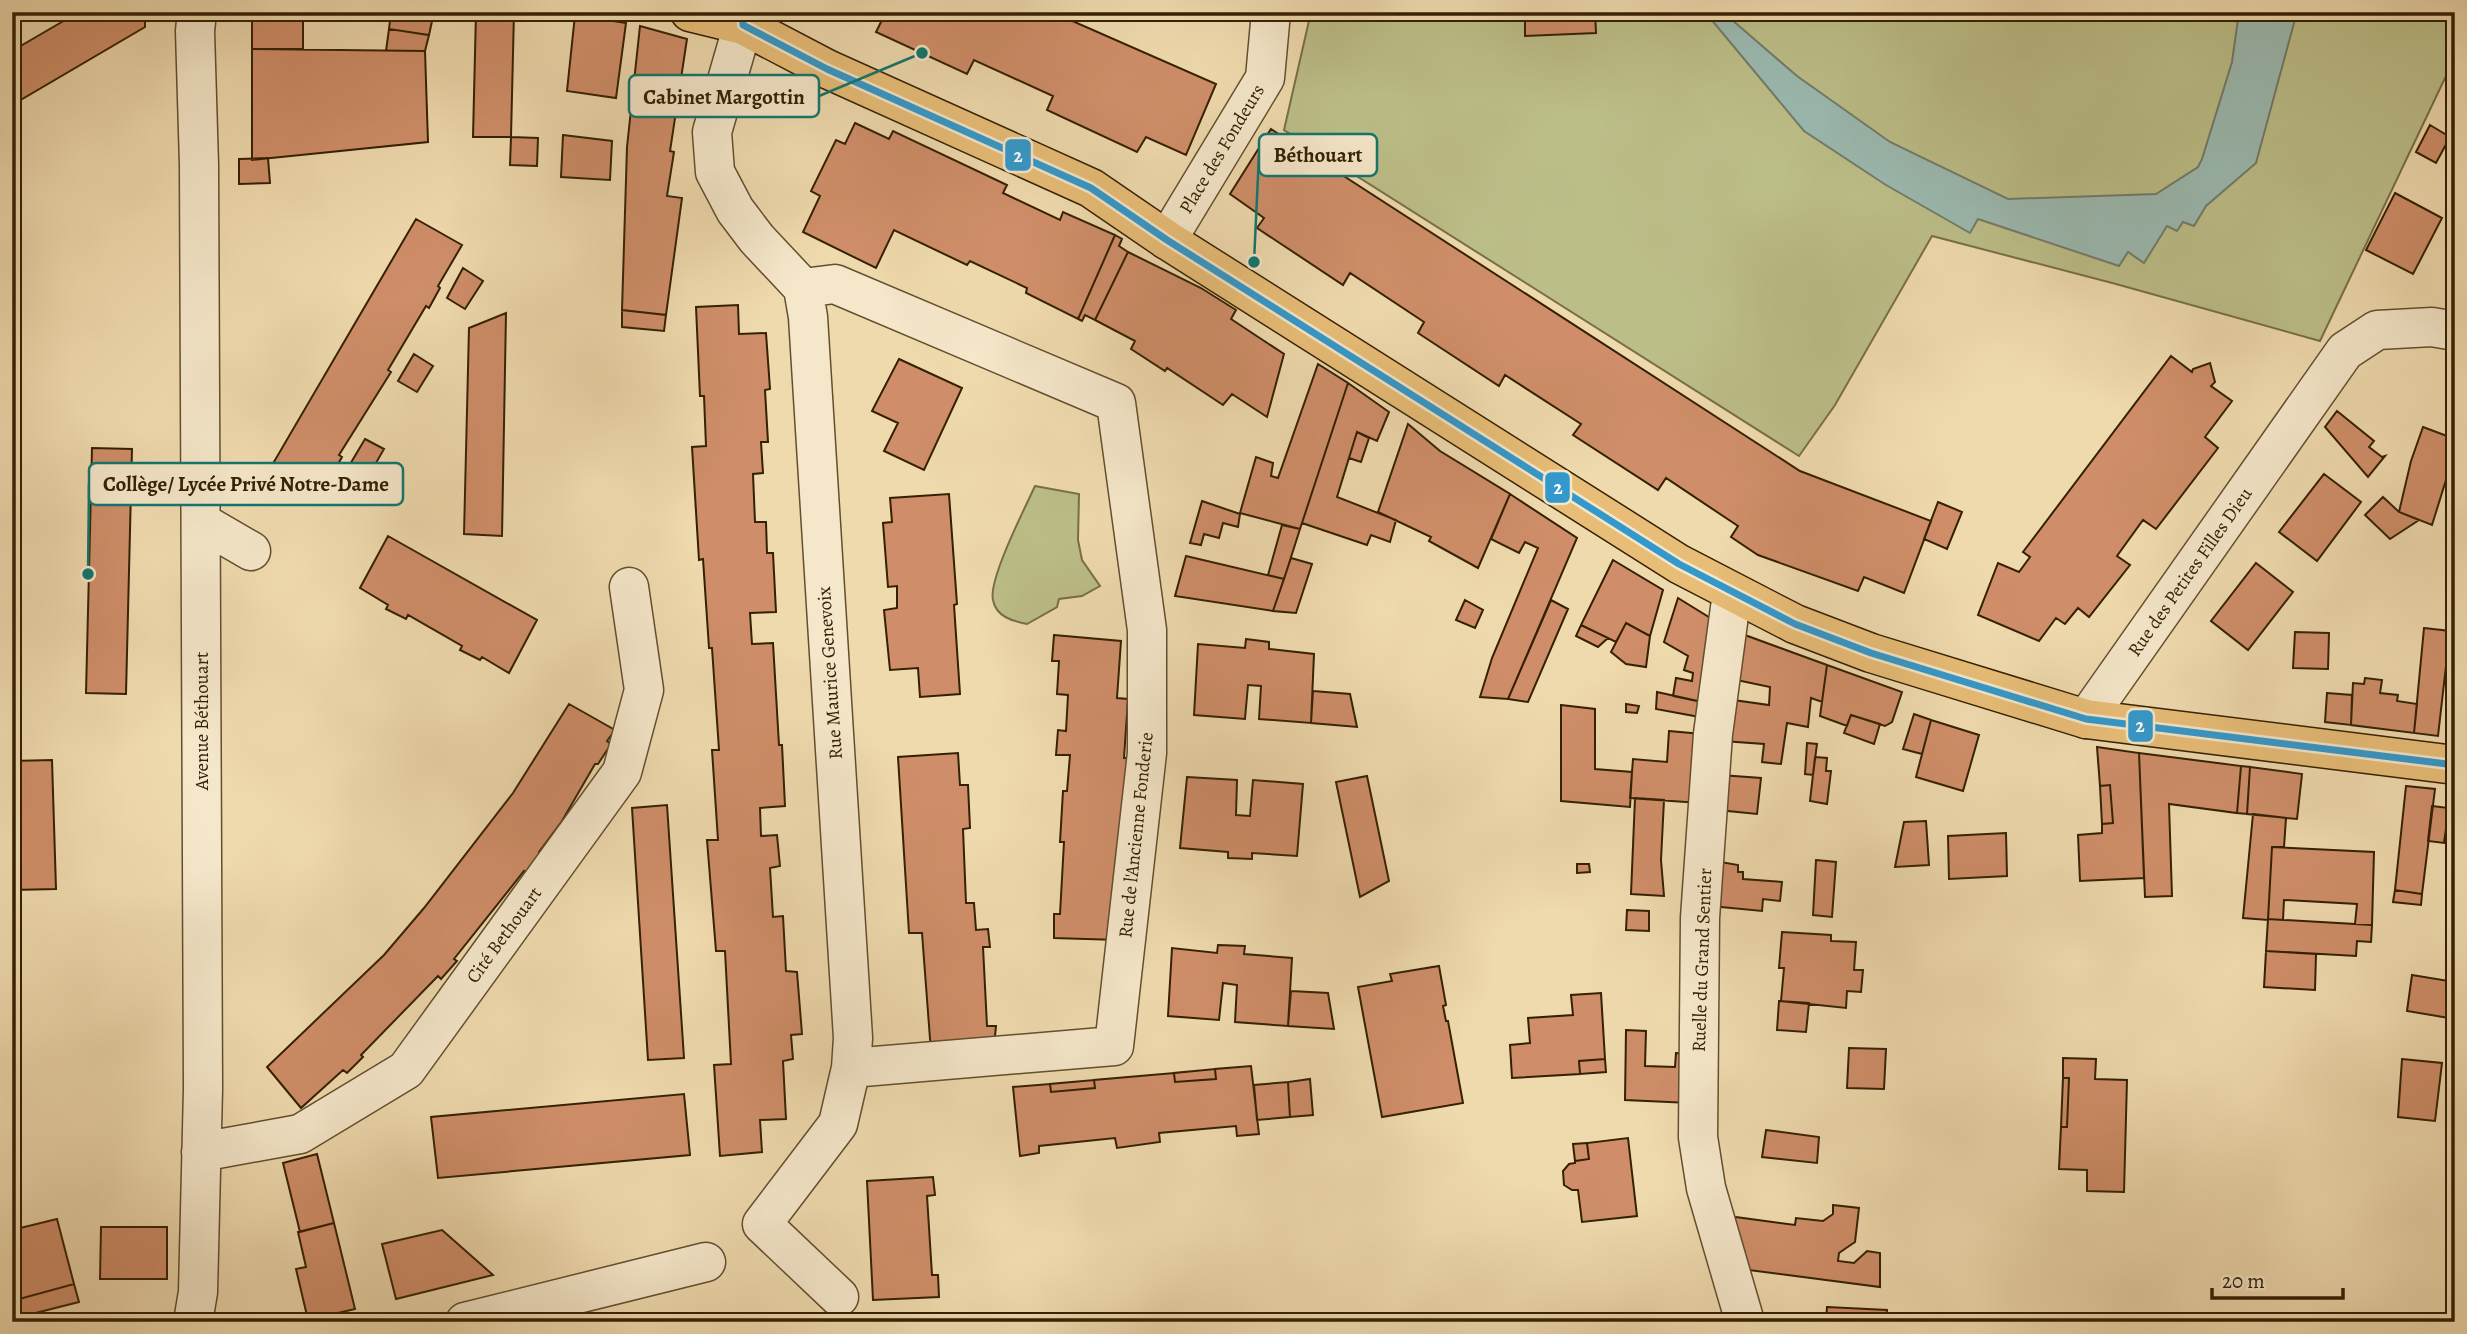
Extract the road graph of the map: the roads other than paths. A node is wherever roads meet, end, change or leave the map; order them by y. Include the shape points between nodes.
1 (197, 12) edge
2 (690, 12) edge
3 (1271, 12) edge
4 (742, 19) edge
5 (1167, 240) junction
6 (803, 288) junction
7 (2455, 331) edge
8 (201, 522) junction
9 (251, 551) dead end
10 (629, 587) dead end
11 (1732, 593) junction
12 (2086, 719) junction
13 (2455, 765) edge
14 (851, 1068) junction
15 (201, 1152) junction
16 (706, 1262) dead end
17 (839, 1297) dead end
18 (193, 1322) edge
19 (465, 1322) edge
20 (1745, 1322) edge

1 - 8 street, Avenue Béthouart
2 - 4 main road
3 - 5 street, Place des Fondeurs via 1265,78
4 - 5 main road via 827,69 1091,188
4 - 6 street via 712,132 715,172 742,220
5 - 11 main road via 1678,564
6 - 14 street, Rue Maurice Genevoix via 853,1038
6 - 14 street, Rue de l'Ancienne Fonderie via 835,284 1116,403 1147,630 1147,753 1114,1046
7 - 12 street, Rue des Petites Filles Dieu via 2432,327 2377,330 2344,351
8 - 9 street
8 - 15 street, Avenue Béthouart
10 - 15 street, Cité Bethouart via 644,690 622,772 406,1070 300,1134
11 - 12 main road via 1871,653
11 - 20 street, Ruelle du Grand Sentier via 1713,734 1700,918 1698,1137 1706,1188
12 - 13 main road
14 - 17 street, Rue Maurice Genevoix via 838,1124 762,1224
15 - 18 street, Avenue Béthouart via 198,1292
16 - 19 street

